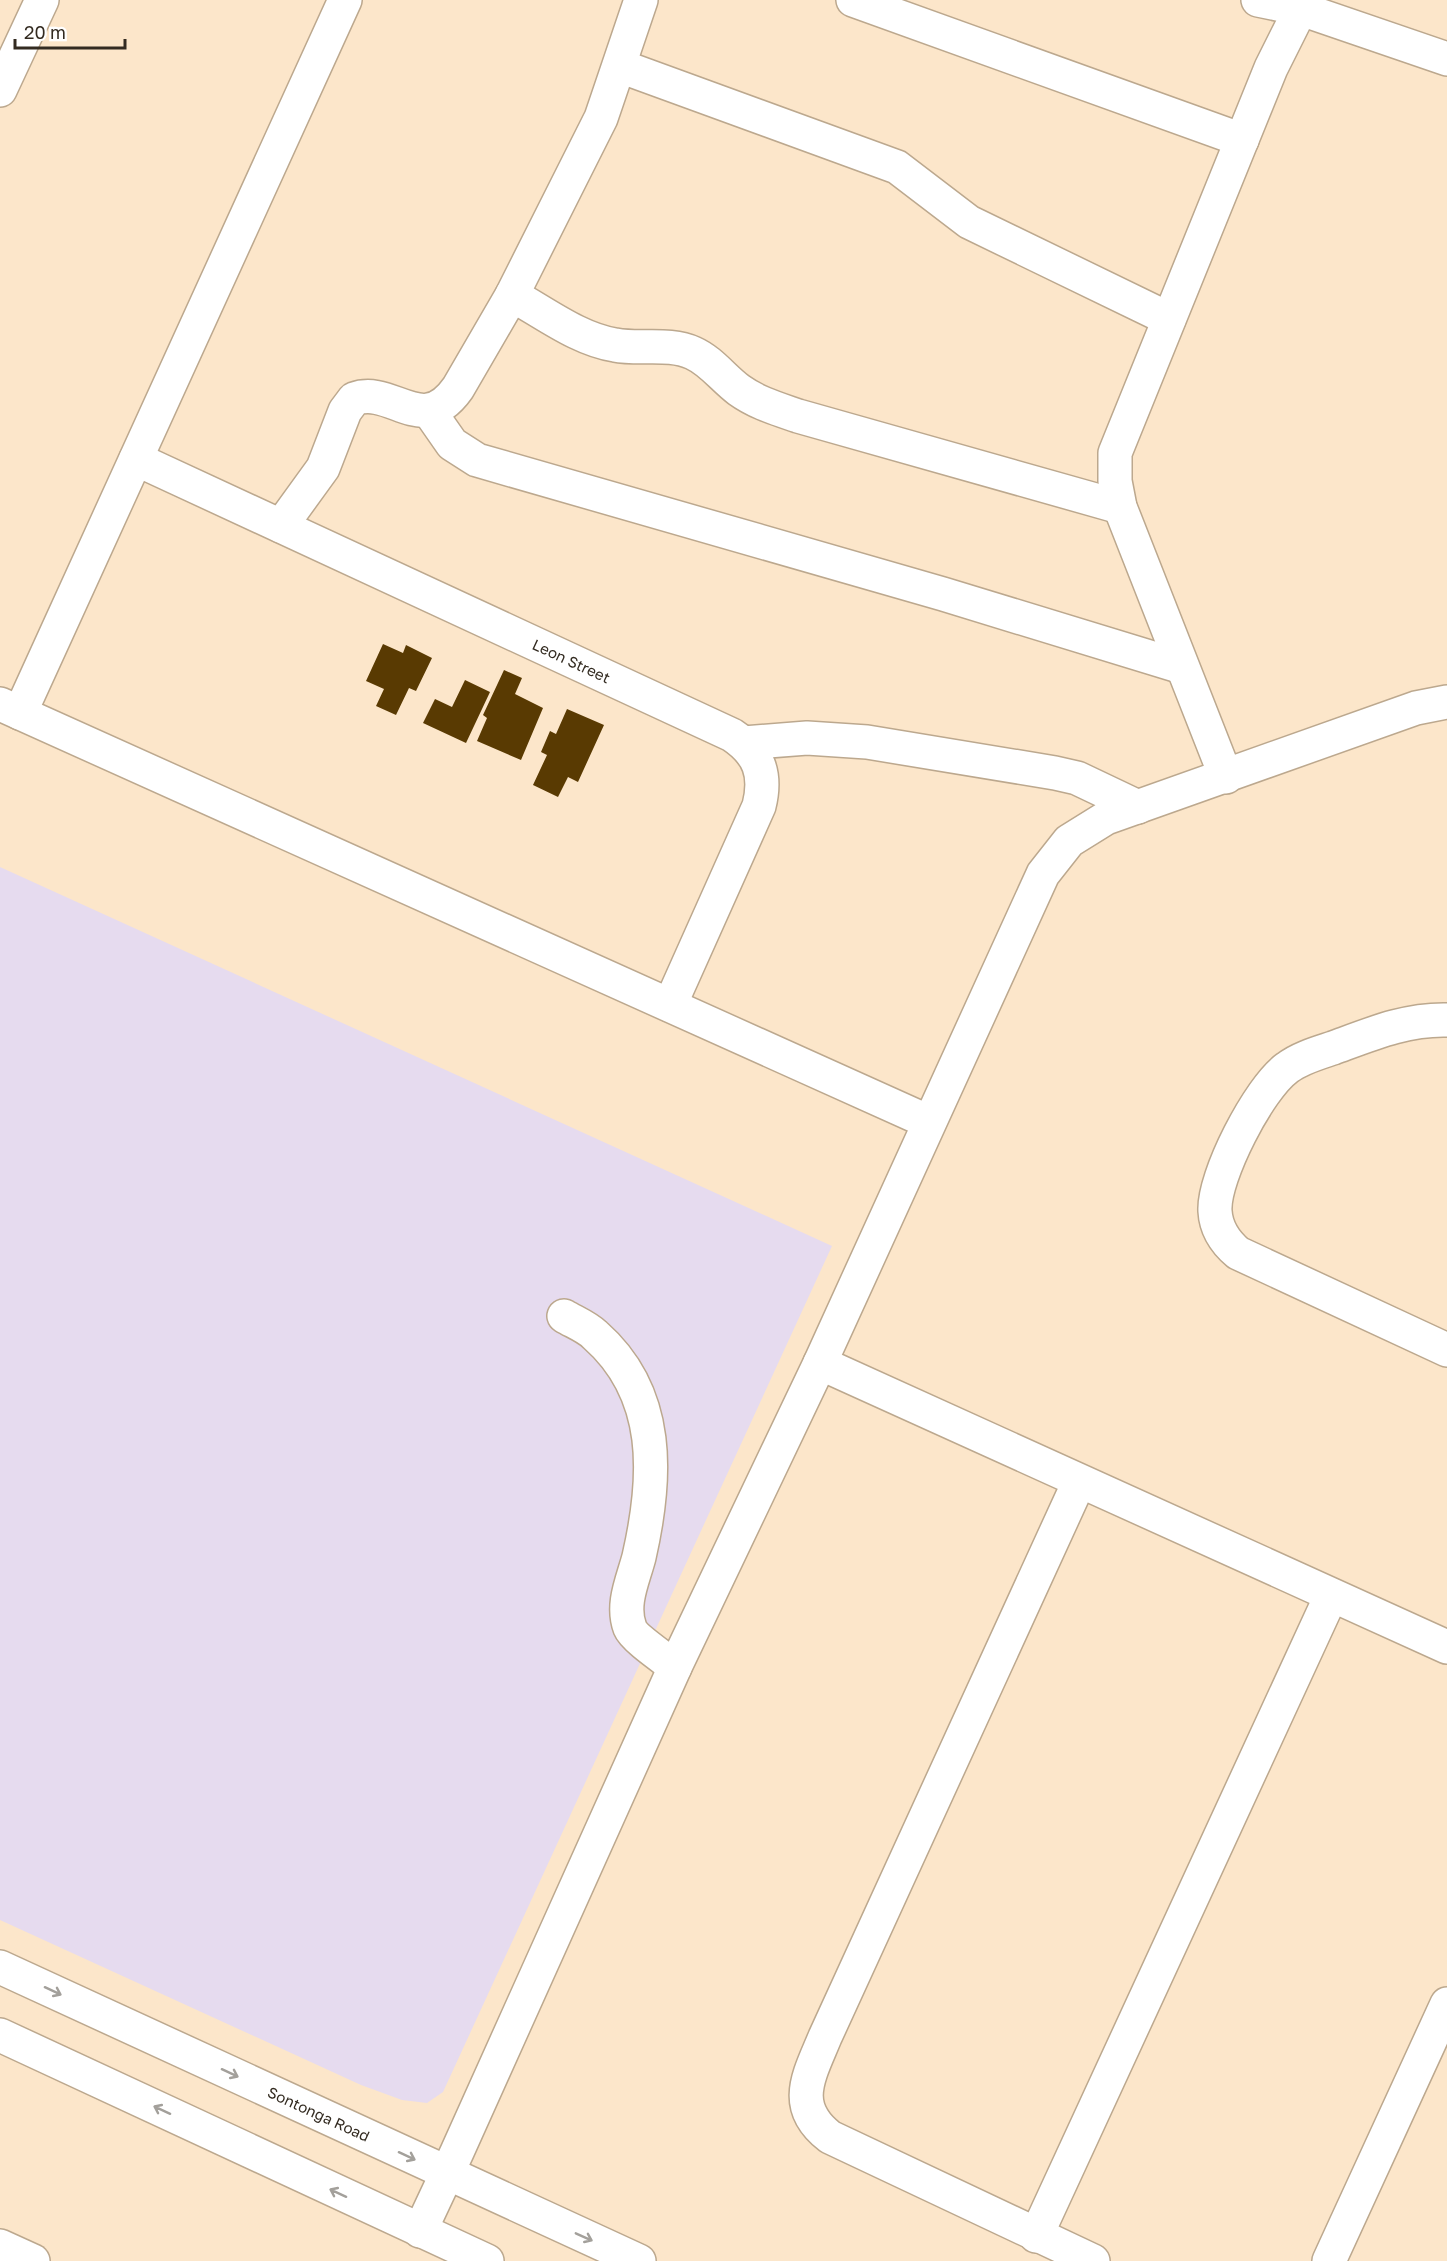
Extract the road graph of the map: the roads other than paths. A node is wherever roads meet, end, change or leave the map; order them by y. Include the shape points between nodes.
1 (42, 0) edge
2 (345, 0) edge
3 (641, 0) edge
4 (853, 0) edge
5 (1258, 0) edge
6 (1303, 4) edge
7 (1447, 59) edge
8 (620, 66) junction
9 (0, 90) edge
10 (1242, 140) junction
11 (512, 295) junction
12 (1168, 319) junction
13 (429, 411) junction
14 (136, 459) junction
15 (1120, 507) junction
16 (281, 526) junction
17 (1182, 667) junction
18 (1447, 702) edge
19 (10, 709) edge
20 (744, 743) junction
21 (1226, 777) junction
22 (1137, 807) junction
23 (670, 1005) junction
24 (1447, 1020) edge
25 (929, 1122) junction
26 (564, 1316) dead end
27 (1447, 1350) edge
28 (820, 1363) junction
29 (1079, 1482) junction
30 (1331, 1596) junction
31 (1447, 1647) edge
32 (675, 1667) junction
33 (0, 1967) edge
34 (1447, 2004) edge
35 (0, 2035) edge
36 (447, 2175) junction
37 (420, 2231) junction
38 (1036, 2236) junction
39 (0, 2246) edge
40 (33, 2261) edge
41 (487, 2261) edge
42 (639, 2261) edge
43 (1093, 2261) edge
44 (1329, 2261) edge

1 - 9 street
2 - 14 street
3 - 8 street
4 - 10 street
5 - 6 street
6 - 7 street
6 - 10 street via 1270,68
8 - 11 street via 601,118
8 - 12 street via 897,166 969,222
10 - 12 street
11 - 13 street via 451,399
11 - 15 street via 594,339 614,345 692,352 752,399 798,416
12 - 15 street via 1115,453
13 - 16 street via 368,396 354,399 345,411 323,468
13 - 17 street via 452,444 477,460
14 - 16 street, Leon Street
14 - 19 street
15 - 17 street
16 - 20 street, Leon Street
17 - 21 street
18 - 21 street via 1416,708
19 - 23 street
20 - 22 street via 807,738 847,740 1044,771 1077,778
20 - 23 street, Leon Street via 753,751 761,771 759,806
21 - 22 street
22 - 25 street via 1087,829 1056,855 1043,874
23 - 25 street
24 - 27 street via 1402,1023 1286,1068 1252,1110 1220,1182 1215,1205 1222,1237 1238,1253
25 - 28 street
26 - 32 street via 594,1334 623,1365 643,1404 651,1450 651,1488 648,1519 626,1605 631,1630
28 - 29 street
28 - 32 street
29 - 30 street
29 - 38 street via 825,2037 806,2095 811,2118 830,2137
30 - 31 street
30 - 38 street
32 - 36 street
33 -> 36 street, Sontonga Road
34 - 44 street
37 -> 35 street
36 - 37 street
36 -> 42 street, Sontonga Road
37 - 41 street
38 - 43 street
39 - 40 street

